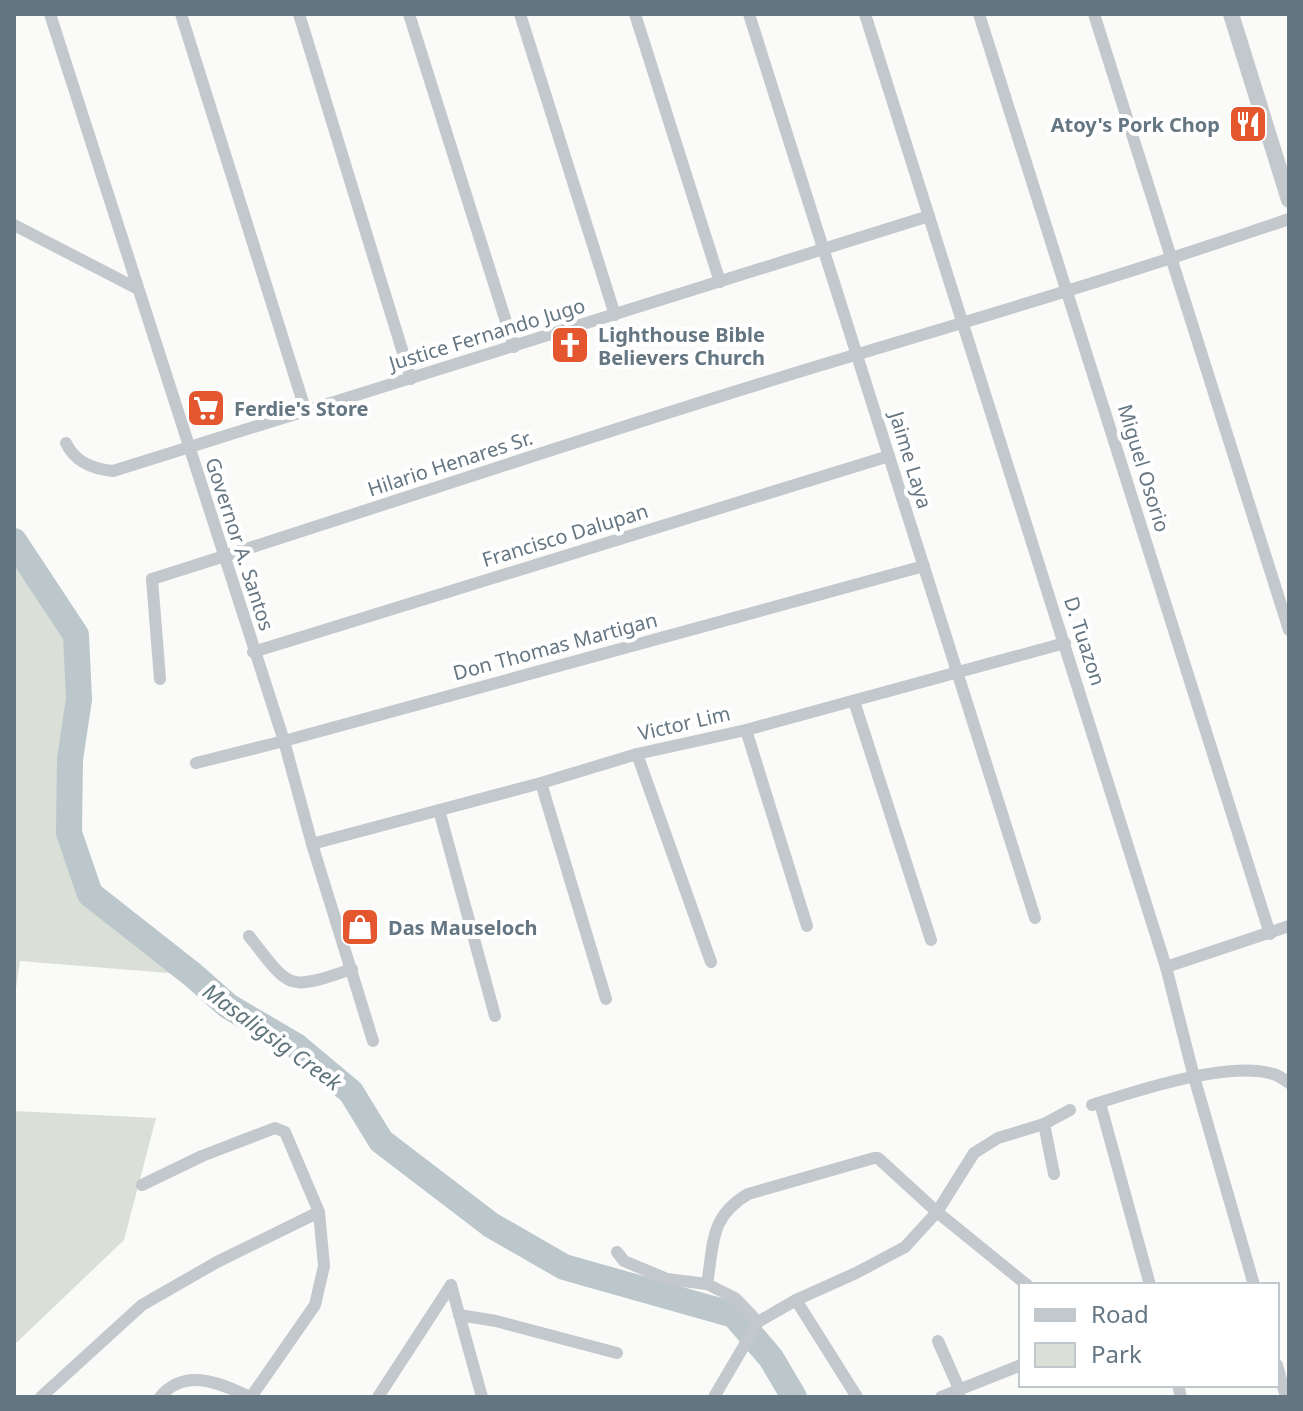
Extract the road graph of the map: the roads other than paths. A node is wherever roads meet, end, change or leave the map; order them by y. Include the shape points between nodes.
1 (50, 14) edge
2 (181, 14) edge
3 (299, 14) edge
4 (409, 14) edge
5 (520, 14) edge
6 (635, 14) edge
7 (749, 14) edge
8 (865, 14) edge
9 (979, 14) edge
10 (1094, 14) edge
11 (1231, 14) edge
12 (1289, 200) edge
13 (929, 216) junction
14 (1289, 219) edge
15 (14, 225) edge
16 (824, 250) junction
17 (1171, 259) junction
18 (720, 282) junction
19 (138, 289) junction
20 (1068, 291) junction
21 (615, 315) junction
22 (962, 324) junction
23 (514, 347) junction
24 (857, 355) junction
25 (411, 379) junction
26 (306, 412) junction
27 (66, 443) dead end
28 (189, 449) junction
29 (889, 456) junction
30 (224, 556) junction
31 (924, 566) junction
32 (1289, 630) edge
33 (1065, 643) junction
34 (253, 652) junction
35 (958, 672) junction
36 (160, 679) dead end
37 (854, 701) junction
38 (746, 730) junction
39 (284, 741) junction
40 (637, 754) junction
41 (196, 763) dead end
42 (541, 783) junction
43 (439, 810) junction
44 (312, 844) junction
45 (1035, 918) dead end
46 (807, 926) dead end
47 (1289, 926) edge
48 (1270, 934) junction
49 (249, 936) dead end
50 (931, 940) dead end
51 (711, 962) dead end
52 (1166, 967) junction
53 (352, 969) junction
54 (606, 999) dead end
55 (495, 1016) dead end
56 (373, 1041) dead end
57 (1194, 1077) junction
58 (1289, 1083) edge
59 (1070, 1110) dead end
60 (1044, 1124) junction
61 (1054, 1174) dead end
62 (142, 1185) dead end
63 (319, 1212) junction
64 (937, 1212) junction
65 (617, 1252) dead end
66 (1025, 1283) edge
67 (1149, 1283) edge
68 (1253, 1283) edge
69 (707, 1284) junction
70 (796, 1300) junction
71 (459, 1315) junction
72 (756, 1327) junction
73 (938, 1341) dead end
74 (617, 1353) dead end
75 (1019, 1366) edge
76 (1279, 1372) edge
77 (960, 1391) junction
78 (41, 1397) edge
79 (160, 1397) edge
80 (250, 1397) edge
81 (378, 1397) edge
82 (482, 1397) edge
83 (714, 1397) edge
84 (857, 1397) edge
85 (941, 1397) edge
86 (1286, 1397) edge

1 - 19 street, Governor A. Santos
2 - 26 street
3 - 25 street
4 - 23 street
5 - 21 street
6 - 18 street
7 - 16 street, Jaime Laya
8 - 13 street, D. Tuazon
9 - 20 street, Miguel Osorio
10 - 17 street
11 - 12 street
13 - 16 street, Justice Fernando Jugo
13 - 22 street, D. Tuazon
14 - 17 street, Hilario Henares Sr.
15 - 19 street
16 - 18 street, Justice Fernando Jugo
16 - 24 street, Jaime Laya
17 - 20 street, Hilario Henares Sr.
17 - 32 street
18 - 21 street, Justice Fernando Jugo
19 - 28 street, Governor A. Santos
20 - 22 street, Hilario Henares Sr.
20 - 48 street, Miguel Osorio
21 - 23 street, Justice Fernando Jugo
22 - 24 street, Hilario Henares Sr.
22 - 33 street, D. Tuazon
23 - 25 street, Justice Fernando Jugo
24 - 29 street, Jaime Laya
24 - 30 street, Hilario Henares Sr.
25 - 26 street, Justice Fernando Jugo
26 - 28 street, Justice Fernando Jugo
27 - 28 street, Justice Fernando Jugo via 78,460 113,471
28 - 30 street, Governor A. Santos
29 - 31 street, Jaime Laya
29 - 34 street, Francisco Dalupan
30 - 34 street, Governor A. Santos
30 - 36 street, Hilario Henares Sr. via 152,579
31 - 35 street, Jaime Laya
31 - 39 street, Don Thomas Martigan
33 - 35 street, Victor Lim
33 - 52 street, D. Tuazon
34 - 39 street, Governor A. Santos
35 - 37 street, Victor Lim
35 - 45 street, Jaime Laya
37 - 38 street, Victor Lim
37 - 50 street
38 - 40 street, Victor Lim
38 - 46 street
39 - 41 street, Don Thomas Martigan
39 - 44 street, Governor A. Santos
40 - 42 street, Victor Lim
40 - 51 street
42 - 43 street, Victor Lim
42 - 54 street
43 - 44 street, Victor Lim
43 - 55 street
44 - 53 street, Governor A. Santos
47 - 48 street
48 - 52 street
49 - 53 street via 278,973 293,983 307,984
52 - 57 street, D. Tuazon
53 - 56 street, Governor A. Santos
57 - 58 street via 1253,1070 1276,1074
57 - 67 street via 1096,1104
57 - 68 street, D. Tuazon
59 - 60 street
60 - 61 street
60 - 64 street via 998,1138 974,1153
62 - 63 street via 279,1128
63 - 78 street via 142,1305
63 - 80 street via 324,1266 315,1305
64 - 66 street
64 - 69 street via 878,1158 748,1194 720,1219
64 - 70 street via 905,1247
65 - 69 street via 624,1261 667,1279
69 - 72 street via 735,1298
70 - 72 street
70 - 84 street
71 - 74 street
71 - 81 street via 451,1285
71 - 82 street
72 - 83 street
73 - 77 street
75 - 77 street
76 - 86 street
77 - 85 street
79 - 80 street via 167,1388 195,1377

